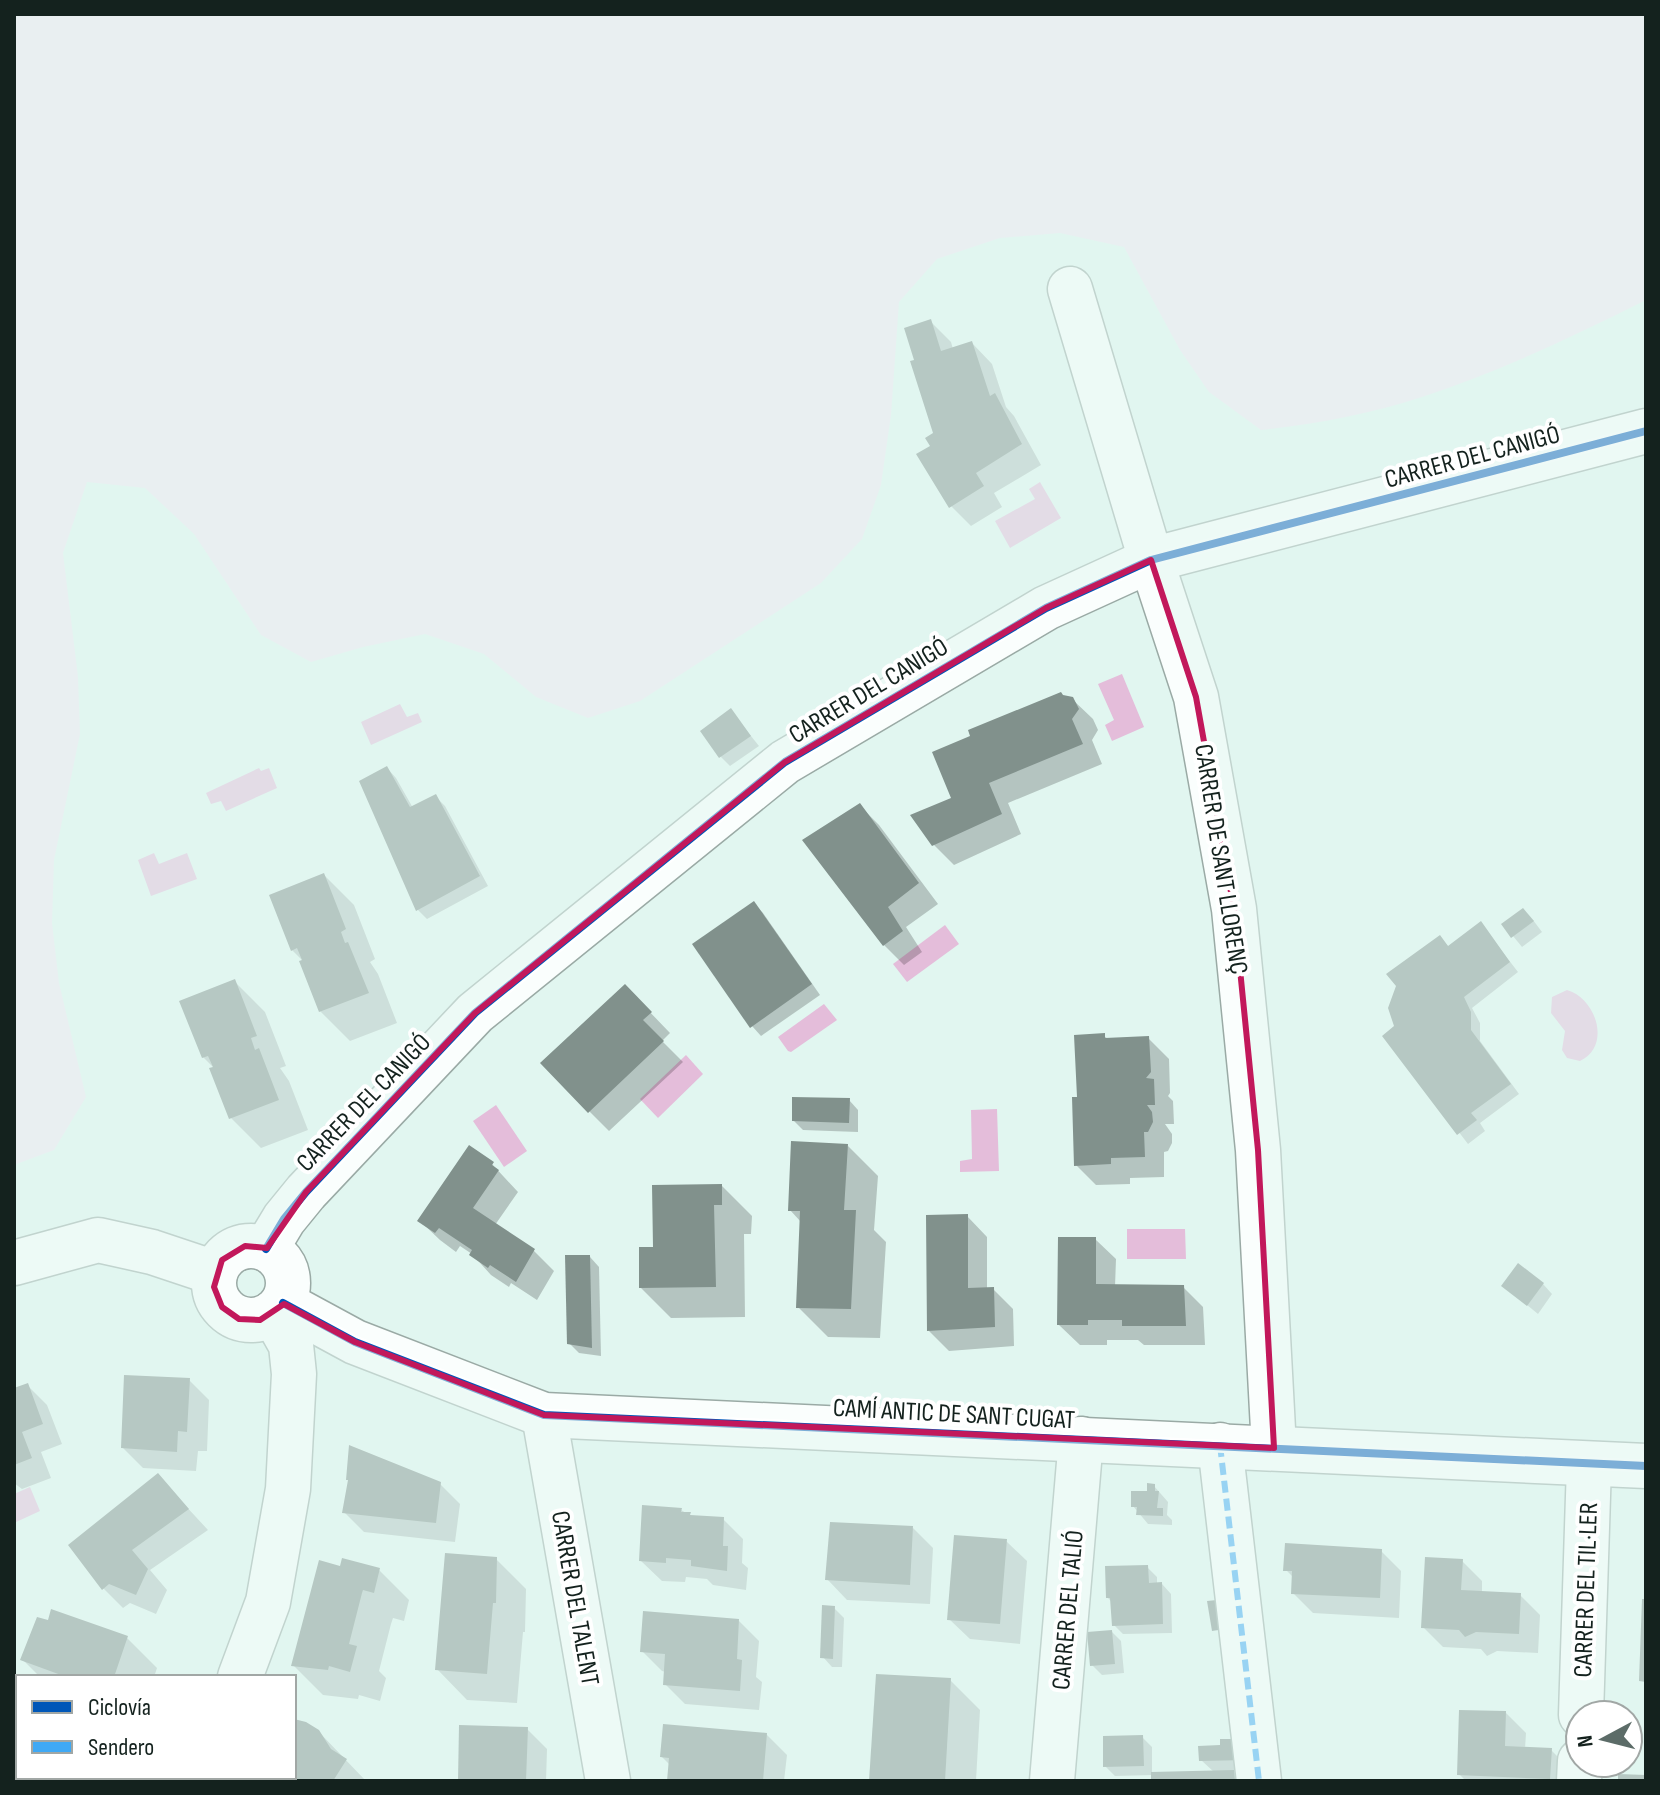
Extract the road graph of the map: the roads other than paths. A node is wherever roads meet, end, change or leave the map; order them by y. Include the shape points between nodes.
1 (1070, 289) dead end
2 (1646, 431) edge
3 (1151, 560) junction
4 (266, 1249) junction
5 (14, 1263) edge
6 (215, 1273) junction
7 (278, 1308) junction
8 (544, 1415) junction
9 (1081, 1439) junction
10 (1220, 1445) junction
11 (1274, 1448) junction
12 (1589, 1465) junction
13 (1646, 1466) edge
14 (241, 1675) edge
15 (1582, 1699) edge
16 (608, 1781) edge
17 (1052, 1781) edge
18 (1259, 1781) edge

1 - 3 street, CARRER DE SANT LLORENÇ
2 - 3 street, CARRER DEL CANIGÓ
3 - 4 street, CARRER DEL CANIGÓ via 1046,608 785,762 475,1013 306,1192
3 - 11 street, CARRER DE SANT LLORENÇ via 1196,697 1234,909 1258,1150
4 - 6 street via 253,1245 232,1251
4 - 7 street via 278,1257 288,1276 288,1290
5 - 6 street via 98,1240
6 - 7 street via 215,1294 227,1312 260,1320
7 - 8 street, CAMÍ ANTIC DE SANT CUGAT
7 - 14 street via 294,1374 288,1489 268,1602
8 - 9 street, CAMÍ ANTIC DE SANT CUGAT
8 - 16 street, CARRER DEL TALENT
9 - 10 street, CAMÍ ANTIC DE SANT CUGAT
9 - 17 street, CARRER DEL TALIÓ
10 - 11 street, CAMÍ ANTIC DE SANT CUGAT
10 - 18 street
11 - 12 street, CAMÍ ANTIC DE SANT CUGAT
12 - 13 street, CAMÍ ANTIC DE SANT CUGAT
12 - 15 street, CARRER DEL TIL·LER

